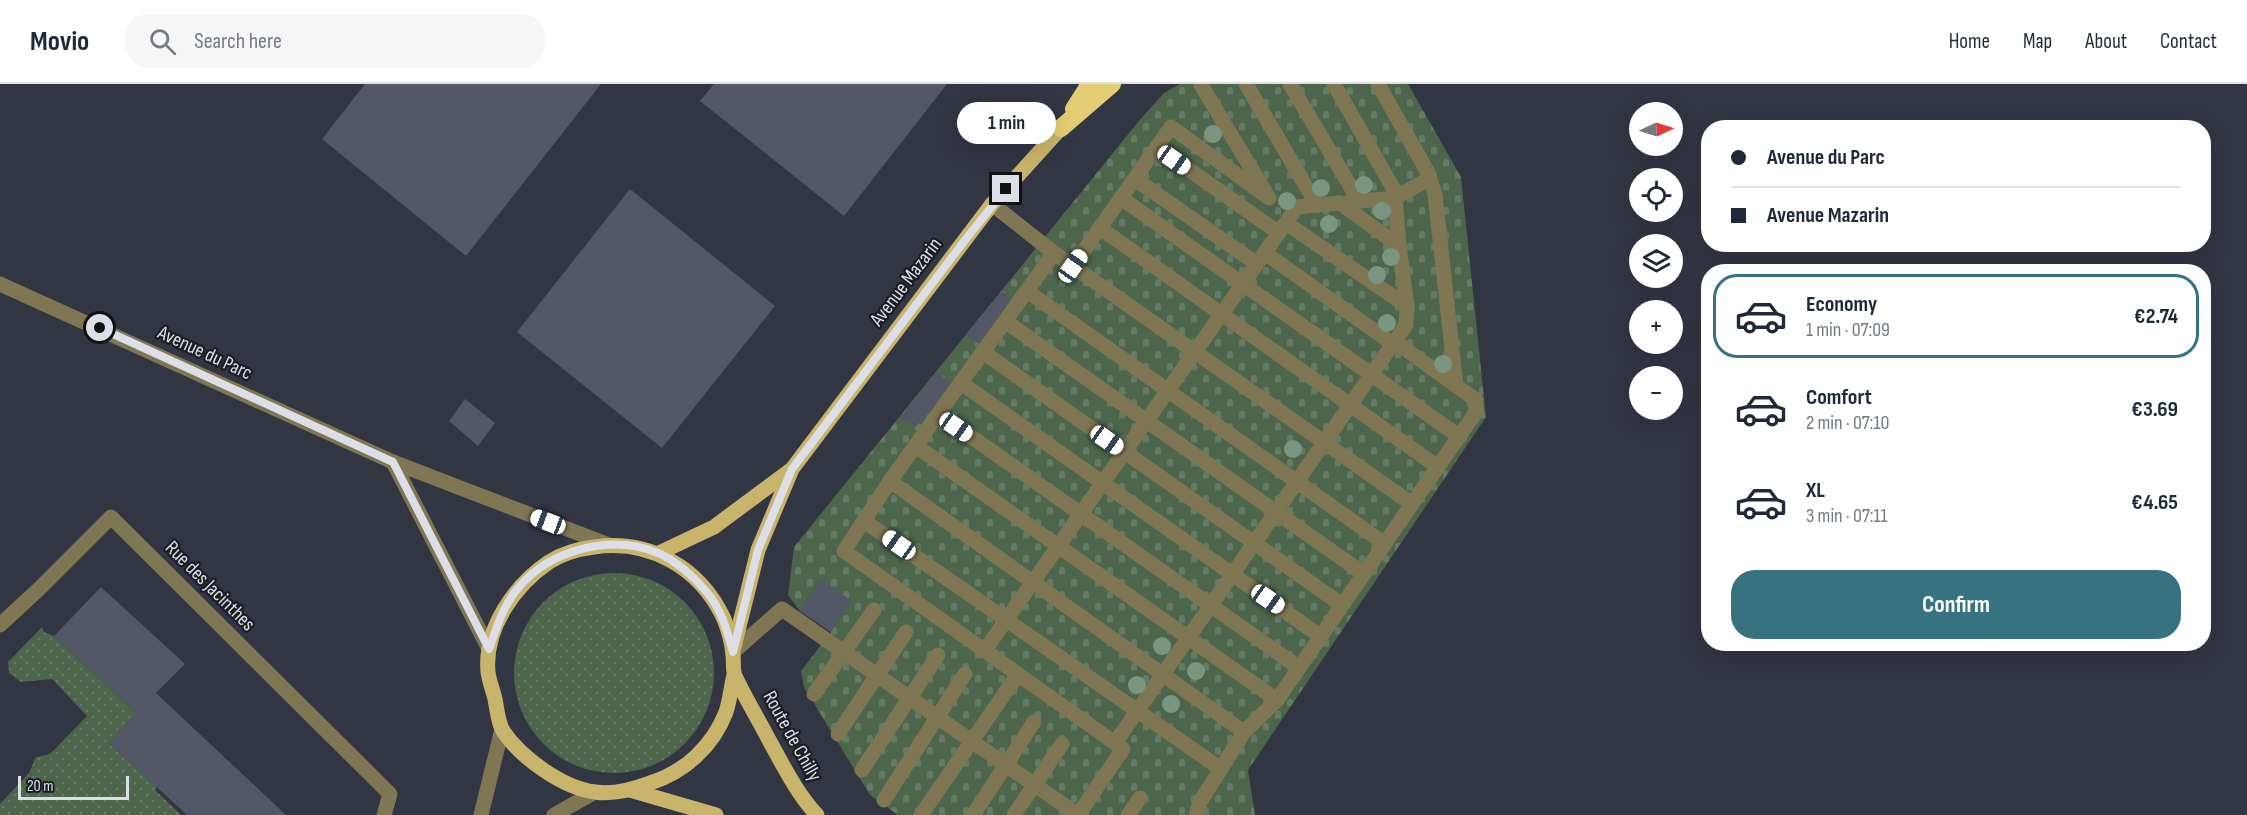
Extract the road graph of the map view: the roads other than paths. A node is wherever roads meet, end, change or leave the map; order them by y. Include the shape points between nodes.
1 (1090, 84) edge
2 (1112, 84) edge
3 (1246, 84) edge
4 (1290, 84) edge
5 (1334, 84) edge
6 (1378, 84) edge
7 (1201, 85) edge
8 (1061, 128) junction
9 (1156, 147) junction
10 (1430, 178) junction
11 (1135, 179) junction
12 (1121, 198) junction
13 (1269, 198) junction
14 (1397, 198) junction
15 (1359, 201) junction
16 (1340, 203) junction
17 (992, 204) junction
18 (1317, 205) junction
19 (1285, 224) junction
20 (1100, 228) junction
21 (1399, 246) junction
22 (1054, 253) junction
23 (1261, 258) junction
24 (1073, 266) junction
25 (0, 284) edge
26 (1243, 284) junction
27 (1027, 291) junction
28 (1407, 306) junction
29 (1222, 314) junction
30 (1005, 321) junction
31 (1393, 342) junction
32 (983, 352) junction
33 (1195, 352) junction
34 (1372, 374) junction
35 (961, 382) junction
36 (1456, 386) junction
37 (1168, 391) junction
38 (1351, 405) junction
39 (939, 414) junction
40 (1147, 421) junction
41 (1460, 437) junction
42 (1325, 442) junction
43 (915, 446) junction
44 (1125, 452) junction
45 (393, 462) junction
46 (1438, 467) junction
47 (792, 469) junction
48 (890, 482) junction
49 (1297, 482) junction
50 (1103, 483) junction
51 (1412, 504) junction
52 (1276, 512) junction
53 (1081, 514) junction
54 (864, 520) junction
55 (1254, 544) junction
56 (1385, 544) junction
57 (609, 545) junction
58 (1058, 546) junction
59 (659, 553) junction
60 (1233, 574) junction
61 (1364, 574) junction
62 (1033, 582) junction
63 (1211, 605) junction
64 (1342, 605) junction
65 (874, 610) dead end
66 (1006, 620) junction
67 (0, 625) edge
68 (906, 632) dead end
69 (1320, 636) junction
70 (1188, 638) junction
71 (489, 649) junction
72 (985, 650) junction
73 (733, 652) junction
74 (844, 652) junction
75 (938, 655) dead end
76 (1299, 667) junction
77 (965, 674) dead end
78 (1018, 674) junction
79 (734, 675) junction
80 (878, 675) junction
81 (1162, 675) junction
82 (814, 694) dead end
83 (910, 698) junction
84 (1277, 700) junction
85 (1137, 711) junction
86 (938, 717) junction
87 (1034, 722) dead end
88 (502, 729) junction
89 (1244, 732) junction
90 (838, 734) dead end
91 (971, 740) junction
92 (1115, 743) junction
93 (1062, 744) dead end
94 (1006, 764) junction
95 (1221, 769) junction
96 (862, 770) dead end
97 (1035, 785) junction
98 (630, 790) junction
99 (595, 792) junction
100 (1140, 798) dead end
101 (884, 800) dead end
102 (384, 815) edge
103 (481, 815) edge
104 (554, 815) edge
105 (716, 815) edge
106 (817, 815) edge
107 (921, 815) edge
108 (973, 815) edge
109 (1014, 815) edge
110 (1078, 815) edge
111 (1128, 815) edge
112 (1196, 815) edge

1 - 8 highway
2 - 8 highway
3 - 18 street
4 - 15 street
5 - 14 street
6 - 10 street
7 - 13 street
8 - 17 main road, Avenue Mazarin
9 - 11 street
9 - 13 street via 1171,127
9 - 19 street
10 - 14 street
10 - 36 street
11 - 12 street
11 - 23 street
12 - 20 street
12 - 26 street
13 - 19 street
14 - 15 street
14 - 21 street
15 - 16 street
16 - 18 street
16 - 21 street
17 - 22 street
17 - 47 main road, Avenue Mazarin
18 - 19 street via 1297,207
19 - 23 street
19 - 28 street
20 - 24 street
20 - 29 street
21 - 28 street
22 - 24 street
22 - 27 street
23 - 26 street
23 - 31 street
24 - 33 street
25 - 45 street, Avenue du Parc
26 - 29 street
26 - 34 street
27 - 30 street
27 - 37 street
28 - 31 street via 1406,325
29 - 33 street
29 - 38 street
30 - 32 street
30 - 40 street
31 - 34 street
31 - 36 street
32 - 35 street
32 - 44 street
33 - 37 street
33 - 42 street
34 - 38 street
34 - 41 street
35 - 39 street
35 - 50 street
36 - 41 street via 1476,400 1476,412
37 - 40 street
37 - 49 street
38 - 42 street
38 - 46 street
39 - 43 street
39 - 53 street
40 - 44 street
40 - 52 street
41 - 46 street
42 - 49 street
42 - 51 street
43 - 48 street
43 - 58 street
44 - 50 street
44 - 55 street
45 - 57 street, Avenue du Parc
45 - 71 street
46 - 51 street
47 - 59 main road, Avenue Mazarin via 714,527
47 - 73 main road, Avenue Mazarin via 758,550
48 - 54 street
48 - 62 street
49 - 52 street
49 - 56 street
50 - 53 street
50 - 60 street
51 - 56 street
52 - 55 street
52 - 61 street
53 - 58 street
53 - 63 street
54 - 66 street
54 - 72 street via 844,551
55 - 60 street
55 - 64 street
56 - 61 street
57 - 59 main road
57 - 71 main road via 578,549 561,556 519,586 503,610
58 - 62 street
58 - 70 street
59 - 73 main road via 706,590 724,619
60 - 63 street
60 - 69 street
61 - 64 street
62 - 66 street
62 - 81 street
63 - 70 street
63 - 76 street
64 - 69 street
65 - 74 street
66 - 72 street
66 - 85 street
67 - 102 street, Rue des Jacinthes via 111,517 390,795
68 - 80 street
69 - 76 street
70 - 81 street
70 - 84 street
71 - 88 main road via 488,671
72 - 78 street
73 - 74 street via 782,609
73 - 79 main road
74 - 80 street
74 - 82 street
75 - 83 street
76 - 84 street
77 - 86 street
78 - 91 street
78 - 92 street
79 - 98 main road via 726,711 711,741 692,761 668,777
79 - 106 main road, Route de Chilly via 807,805
80 - 83 street
80 - 90 street
81 - 85 street
81 - 89 street
83 - 86 street
83 - 96 street
84 - 89 street
85 - 92 street
85 - 95 street
86 - 91 street
86 - 101 street
87 - 94 street
88 - 99 main road via 531,761 548,773
88 - 103 street
89 - 95 street
91 - 94 street
91 - 107 street
92 - 110 street via 1123,749
93 - 97 street
94 - 97 street
94 - 108 street
95 - 112 street
97 - 109 street
97 - 110 street
98 - 99 main road
98 - 105 main road
99 - 104 street
100 - 111 street

